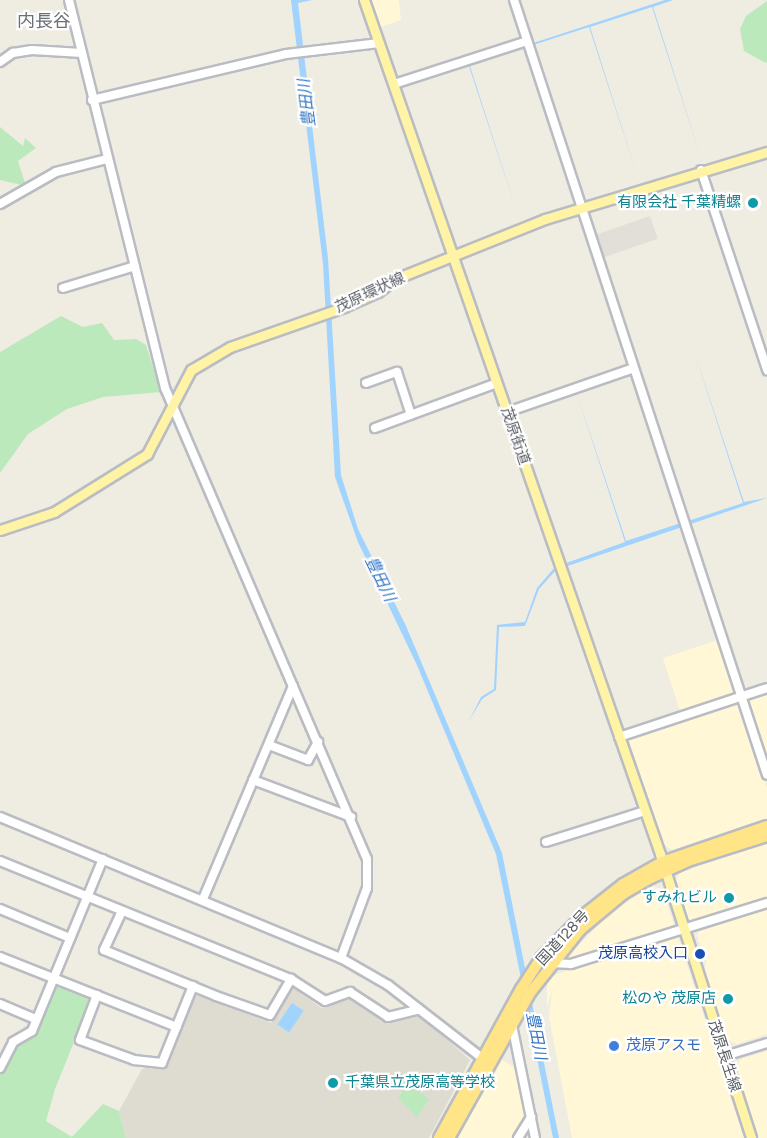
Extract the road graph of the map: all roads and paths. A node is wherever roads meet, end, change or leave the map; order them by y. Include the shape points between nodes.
1 (69, 0) edge
2 (364, 0) edge
3 (514, 0) edge
4 (527, 41) junction
5 (379, 43) junction
6 (82, 53) junction
7 (0, 62) edge
8 (394, 84) junction
9 (92, 100) junction
10 (767, 152) edge
11 (107, 159) junction
12 (702, 170) junction
13 (0, 204) edge
14 (581, 207) junction
15 (452, 257) junction
16 (135, 266) junction
17 (63, 288) dead end
18 (634, 368) junction
19 (767, 370) edge
20 (366, 382) dead end
21 (497, 383) junction
22 (172, 407) junction
23 (507, 412) junction
24 (411, 415) junction
25 (375, 428) dead end
26 (0, 530) edge
27 (293, 686) junction
28 (767, 688) edge
29 (742, 697) junction
30 (619, 737) junction
31 (318, 742) junction
32 (269, 745) junction
33 (767, 774) edge
34 (253, 780) junction
35 (645, 811) junction
36 (0, 817) edge
37 (351, 817) junction
38 (767, 826) edge
39 (767, 836) edge
40 (546, 842) dead end
41 (103, 860) junction
42 (0, 861) edge
43 (664, 867) junction
44 (88, 896) junction
45 (203, 899) junction
46 (767, 903) edge
47 (0, 909) edge
48 (122, 911) junction
49 (683, 930) junction
50 (70, 938) junction
51 (0, 957) edge
52 (341, 958) junction
53 (552, 963) junction
54 (53, 979) junction
55 (291, 979) junction
56 (193, 986) junction
57 (97, 996) junction
58 (0, 1004) edge
59 (419, 1009) junction
60 (36, 1019) junction
61 (511, 1020) junction
62 (177, 1027) junction
63 (767, 1043) edge
64 (3, 1056) edge
65 (725, 1056) junction
66 (486, 1061) junction
67 (0, 1068) edge
68 (531, 1117) junction
69 (448, 1138) edge
70 (518, 1138) edge
71 (535, 1138) edge
72 (751, 1138) edge

1 - 6 street
2 - 5 main road, 茂原街道
3 - 4 street
4 - 8 street
4 - 14 street
5 - 8 main road, 茂原街道
5 - 9 street via 286,54
6 - 7 street via 32,50 13,53
6 - 9 street
8 - 15 main road, 茂原街道
9 - 11 street
10 - 12 main road, 茂原環状線
11 - 13 street via 56,172
11 - 16 street
12 - 14 main road, 茂原環状線
12 - 19 street
14 - 15 main road, 茂原環状線
14 - 18 street
15 - 21 main road, 茂原街道
15 - 22 main road, 茂原環状線 via 395,279 378,292 343,307 230,347 191,370
16 - 17 street
16 - 22 street
18 - 23 street
18 - 29 street
20 - 24 street via 398,372
21 - 23 main road, 茂原街道
21 - 24 street
22 - 26 main road, 茂原環状線 via 147,454 54,512
22 - 27 street
23 - 30 main road, 茂原街道
24 - 25 street
27 - 31 street
27 - 32 street
28 - 29 street
29 - 30 street
29 - 33 street
30 - 35 main road, 茂原街道
31 - 32 street via 308,760
31 - 37 street
32 - 34 street
34 - 37 street
34 - 45 street
35 - 40 street
35 - 43 main road, 茂原街道
36 - 41 street
37 - 52 street via 369,875
38 - 43 highway, 国道128号
39 - 43 highway, 国道128号
41 - 44 street
41 - 45 street
42 - 44 street
43 - 49 main road, 茂原長生線
43 - 53 highway, 国道128号 via 605,908
43 - 61 highway, 国道128号 via 591,908 540,961 513,1004
44 - 48 street
44 - 50 street
45 - 52 street
46 - 49 street
47 - 50 street
48 - 55 street
48 - 56 street via 104,950
49 - 53 street via 571,964
49 - 65 main road, 茂原長生線
50 - 54 street
51 - 54 street
52 - 59 street
53 - 61 highway, 国道128号
54 - 57 street
54 - 60 street
55 - 56 street via 270,1016
55 - 59 street via 325,1001 350,992 388,1017
56 - 62 street
57 - 62 street
57 - 62 street via 80,1040 134,1060 162,1063
58 - 60 street
59 - 66 street
60 - 64 street via 29,1035 13,1042
61 - 66 highway, 国道128号
61 - 68 street
63 - 65 street
64 - 67 street
65 - 72 main road, 茂原長生線
66 - 69 highway, 国道128号
68 - 70 street
68 - 71 street

